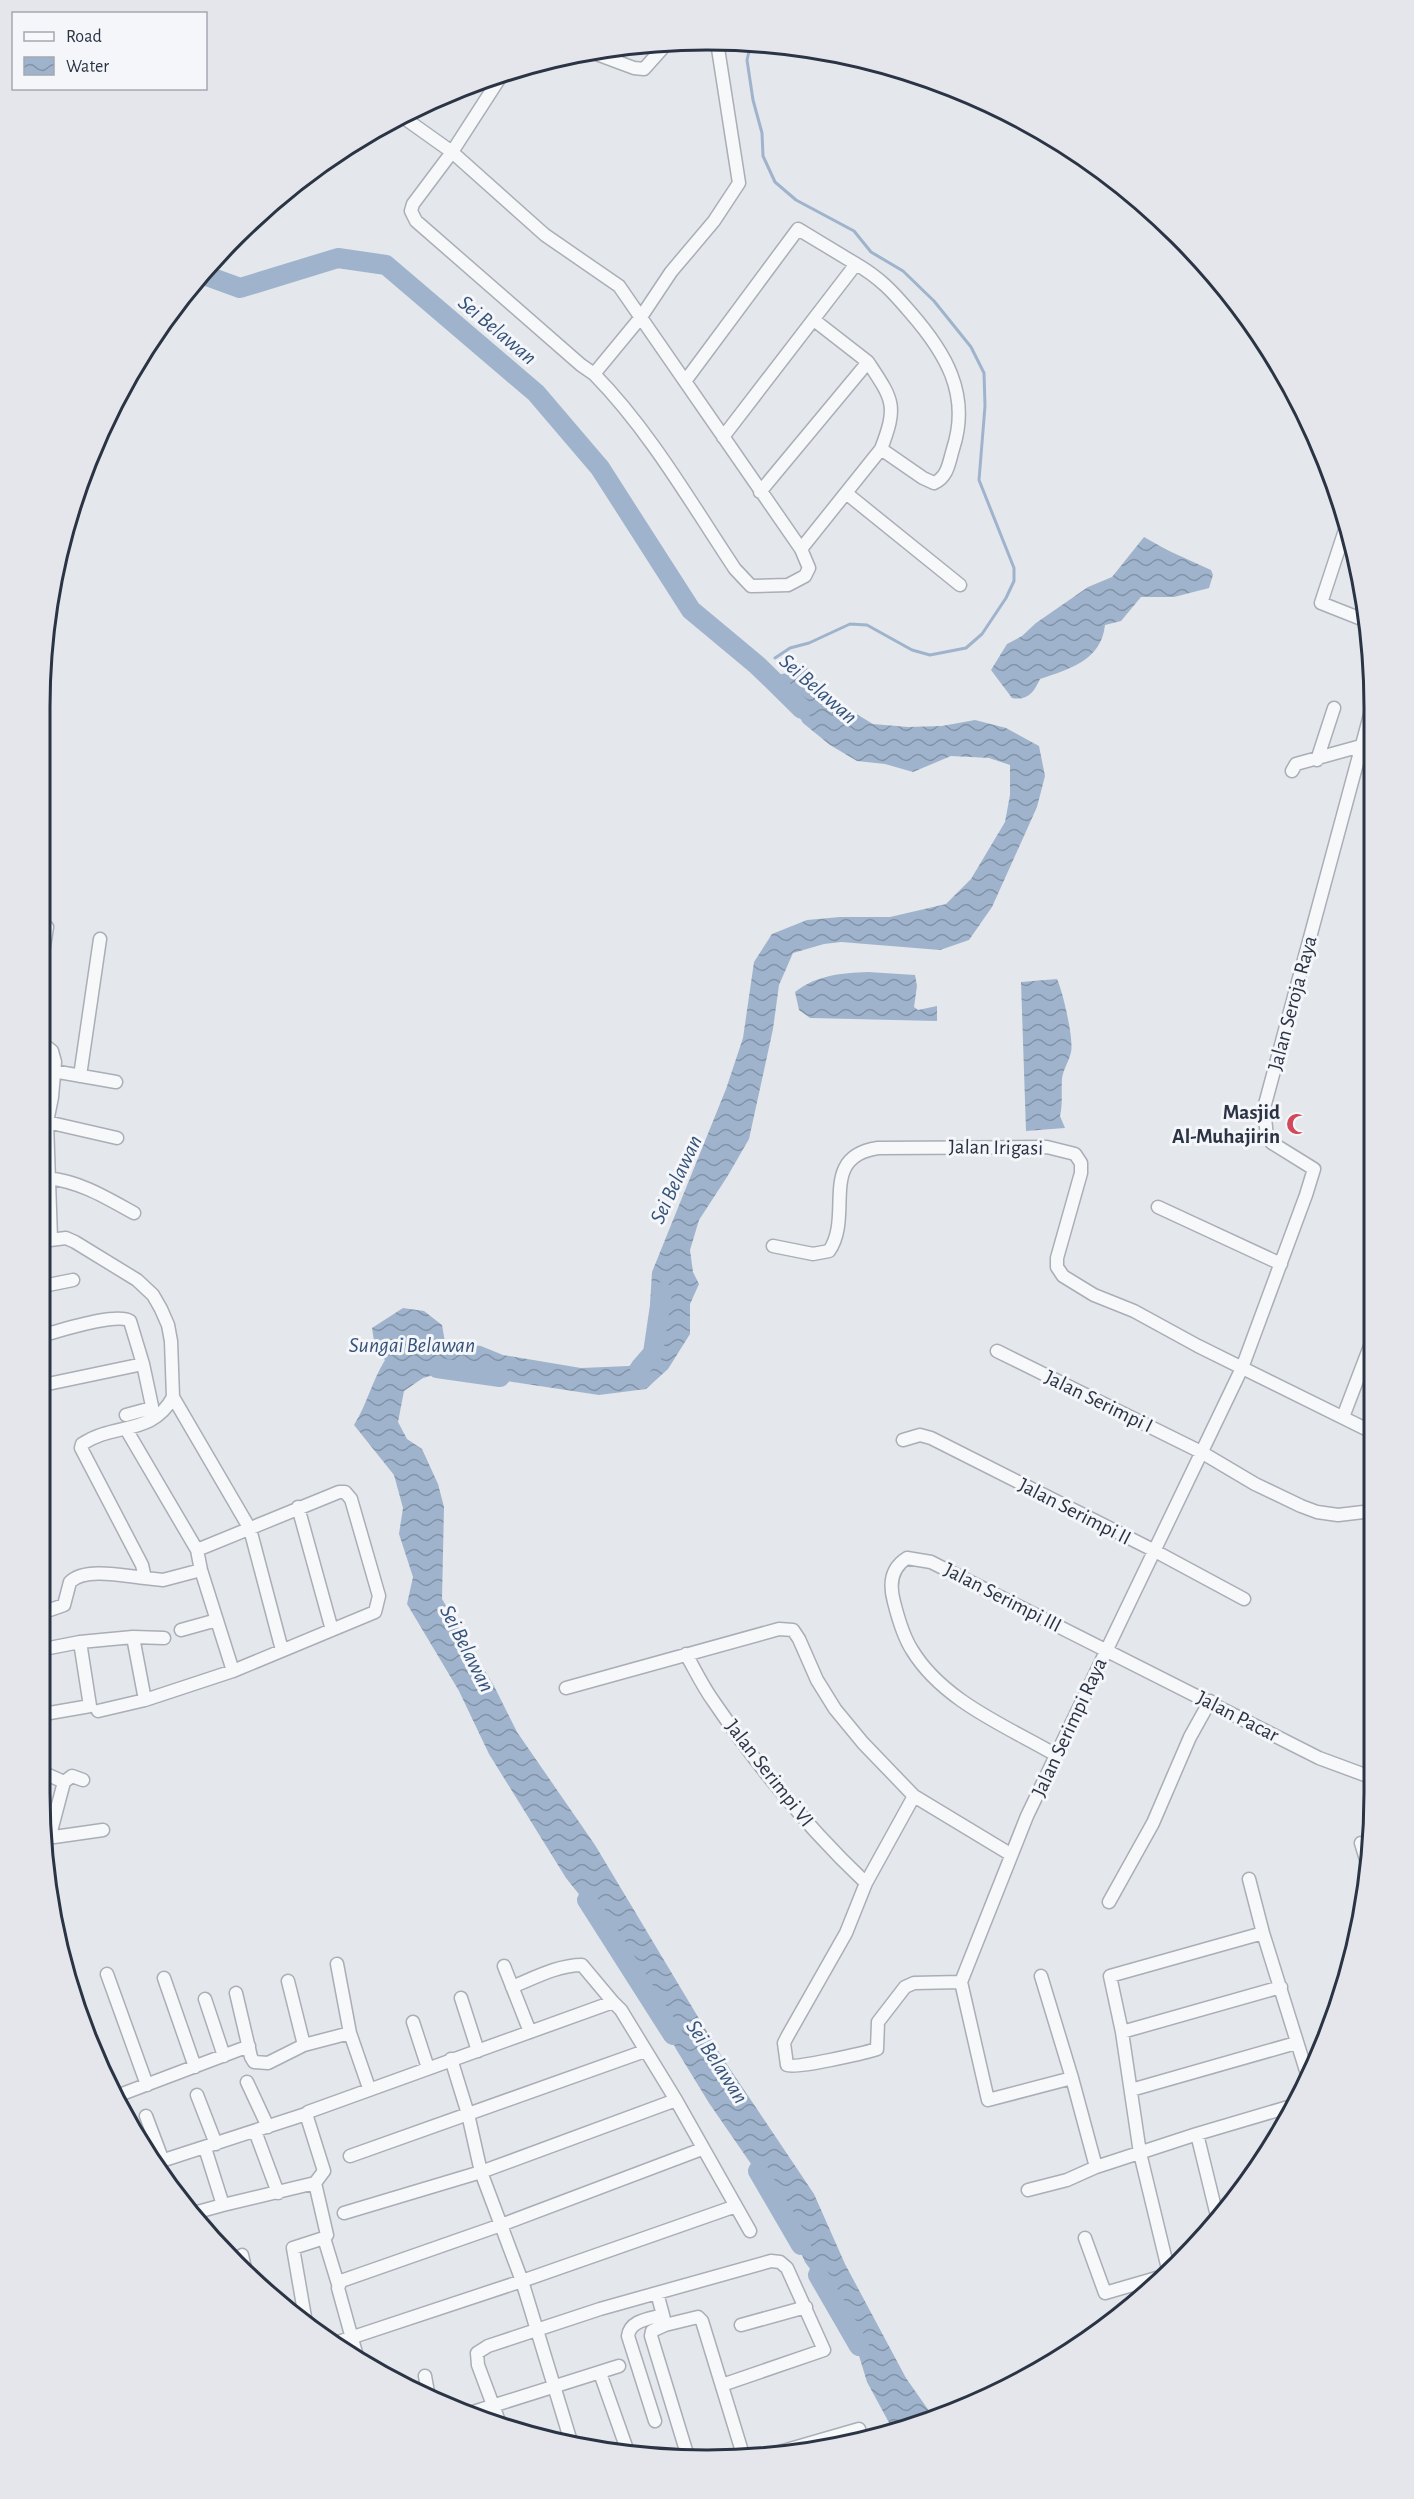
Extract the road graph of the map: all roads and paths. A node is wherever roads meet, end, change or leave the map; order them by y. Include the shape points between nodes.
1 (718, 50) edge
2 (660, 51) edge
3 (606, 58) edge
4 (496, 84) edge
5 (409, 121) edge
6 (452, 152) junction
7 (856, 264) junction
8 (641, 317) junction
9 (814, 320) junction
10 (868, 362) junction
11 (594, 374) junction
12 (686, 381) junction
13 (723, 437) junction
14 (881, 449) junction
15 (760, 492) junction
16 (846, 493) junction
17 (1342, 538) edge
18 (801, 549) junction
19 (960, 585) dead end
20 (1358, 618) edge
21 (1334, 708) dead end
22 (1364, 736) edge
23 (1361, 746) junction
24 (1317, 760) junction
25 (1292, 771) dead end
26 (100, 939) dead end
27 (50, 1049) edge
28 (53, 1071) junction
29 (80, 1076) junction
30 (116, 1082) dead end
31 (50, 1107) edge
32 (50, 1123) edge
33 (117, 1138) dead end
34 (50, 1178) edge
35 (1158, 1207) dead end
36 (134, 1213) dead end
37 (50, 1240) edge
38 (773, 1246) dead end
39 (1281, 1264) junction
40 (73, 1280) dead end
41 (50, 1285) edge
42 (50, 1333) edge
43 (997, 1351) dead end
44 (1364, 1362) edge
45 (143, 1364) junction
46 (1242, 1368) junction
47 (50, 1384) edge
48 (173, 1397) junction
49 (126, 1415) dead end
50 (1343, 1417) junction
51 (1364, 1428) edge
52 (126, 1429) junction
53 (903, 1440) dead end
54 (1201, 1452) junction
55 (298, 1507) junction
56 (1364, 1512) edge
57 (250, 1529) junction
58 (197, 1550) junction
59 (1153, 1550) junction
60 (201, 1570) junction
61 (145, 1578) junction
62 (1244, 1599) dead end
63 (50, 1610) edge
64 (216, 1620) junction
65 (181, 1630) dead end
66 (332, 1630) junction
67 (133, 1636) junction
68 (164, 1638) dead end
69 (80, 1642) junction
70 (50, 1648) edge
71 (1106, 1648) junction
72 (282, 1650) junction
73 (686, 1654) junction
74 (233, 1671) junction
75 (566, 1688) dead end
76 (145, 1700) junction
77 (1210, 1701) junction
78 (98, 1711) dead end
79 (50, 1713) edge
80 (1056, 1755) junction
81 (1364, 1775) edge
82 (54, 1778) edge
83 (83, 1780) dead end
84 (914, 1796) junction
85 (51, 1824) edge
86 (103, 1830) dead end
87 (51, 1836) edge
88 (1361, 1843) dead end
89 (1362, 1846) edge
90 (1010, 1854) junction
91 (1249, 1879) dead end
92 (866, 1883) junction
93 (1109, 1902) dead end
94 (1263, 1933) junction
95 (337, 1964) dead end
96 (504, 1966) dead end
97 (107, 1974) dead end
98 (1041, 1976) dead end
99 (164, 1978) dead end
100 (288, 1981) dead end
101 (961, 1982) junction
102 (512, 1987) junction
103 (1281, 1987) junction
104 (237, 1993) dead end
105 (461, 1998) dead end
106 (204, 1999) dead end
107 (613, 2002) junction
108 (413, 2022) dead end
109 (350, 2032) junction
110 (530, 2032) junction
111 (1122, 2032) junction
112 (1296, 2043) junction
113 (304, 2045) junction
114 (249, 2046) junction
115 (478, 2051) junction
116 (645, 2051) junction
117 (224, 2056) junction
118 (451, 2060) junction
119 (1304, 2066) edge
120 (195, 2067) junction
121 (428, 2068) junction
122 (1072, 2078) junction
123 (247, 2082) dead end
124 (147, 2085) junction
125 (369, 2088) junction
126 (1131, 2090) junction
127 (123, 2094) edge
128 (197, 2095) dead end
129 (676, 2100) junction
130 (1283, 2109) edge
131 (306, 2114) junction
132 (468, 2114) junction
133 (146, 2116) dead end
134 (262, 2129) junction
135 (1197, 2134) junction
136 (211, 2146) junction
137 (702, 2149) junction
138 (156, 2150) edge
139 (1140, 2153) junction
140 (350, 2156) dead end
141 (163, 2161) edge
142 (1096, 2167) junction
143 (481, 2172) junction
144 (315, 2183) junction
145 (1028, 2190) dead end
146 (278, 2193) junction
147 (223, 2205) junction
148 (736, 2206) junction
149 (1215, 2209) edge
150 (201, 2211) edge
151 (344, 2213) dead end
152 (501, 2225) junction
153 (750, 2231) dead end
154 (324, 2238) junction
155 (1085, 2238) dead end
156 (1165, 2263) edge
157 (1147, 2280) edge
158 (522, 2282) junction
159 (338, 2284) junction
160 (657, 2293) junction
161 (806, 2307) junction
162 (304, 2312) edge
163 (664, 2320) junction
164 (741, 2325) dead end
165 (536, 2330) junction
166 (352, 2339) junction
167 (345, 2341) edge
168 (354, 2346) edge
169 (618, 2366) dead end
170 (600, 2373) junction
171 (425, 2376) dead end
172 (722, 2385) junction
173 (427, 2387) edge
174 (553, 2388) junction
175 (494, 2405) junction
176 (481, 2409) edge
177 (497, 2415) edge
178 (655, 2421) dead end
179 (859, 2429) dead end
180 (568, 2434) edge
181 (826, 2438) edge
182 (625, 2444) edge
183 (741, 2448) edge
184 (686, 2449) edge

1 - 8 street via 739,183
2 - 3 street via 644,69
4 - 6 street
5 - 6 street
6 - 8 street via 545,235 619,286
6 - 11 street via 413,204 411,211 416,221
7 - 9 street
7 - 12 street via 798,229
7 - 14 street via 879,277 933,338 954,380 960,410 955,443 941,480 934,483 923,478
8 - 11 street
8 - 12 street
9 - 10 street
9 - 13 street
10 - 14 street via 886,388 893,410
10 - 15 street
11 - 18 street via 620,399 735,570 752,586 788,585 800,580 809,568
12 - 13 street
13 - 15 street
14 - 16 street
15 - 18 street
16 - 18 street
16 - 19 street
17 - 20 street via 1321,603
21 - 24 street
22 - 23 street, Jalan Seroja Raya
23 - 24 street
23 - 39 street, Jalan Seroja Raya via 1264,1108 1267,1137 1314,1169
24 - 25 street via 1296,764
26 - 29 street
27 - 28 street via 54,1056
28 - 29 street
28 - 31 street
29 - 30 street
32 - 33 street
34 - 36 street via 91,1189
35 - 39 street
37 - 48 street via 66,1238 75,1242 137,1280 153,1295 168,1325
38 - 46 street, Jalan Irigasi via 813,1254 829,1251 836,1241 842,1176 849,1159 862,1150 1029,1145 1061,1149 1075,1154 1081,1163 1057,1258 1063,1276
39 - 46 street, Jalan Seroja Raya
40 - 41 street
42 - 45 street via 126,1318
43 - 54 street, Jalan Serimpi I
44 - 50 street
45 - 47 street
45 - 49 street via 152,1406
46 - 50 street, Jalan Irigasi
46 - 54 street, Jalan Serimpi Raya
48 - 52 street via 157,1418
48 - 57 street
50 - 51 street, Jalan Irigasi
52 - 58 street
52 - 61 street via 93,1437 81,1448 142,1565
53 - 59 street, Jalan Serimpi II via 920,1435 931,1438
54 - 56 street, Jalan Serimpi I via 1255,1484 1317,1512 1338,1515
54 - 59 street, Jalan Serimpi Raya
55 - 57 street
55 - 66 street
55 - 66 street via 339,1492 348,1494 379,1596 375,1612
57 - 58 street
57 - 72 street
58 - 60 street
59 - 62 street, Jalan Serimpi II
59 - 71 street, Jalan Serimpi Raya
60 - 61 street via 163,1580
60 - 64 street
61 - 63 street via 79,1576 70,1582 64,1605
64 - 65 street
64 - 74 street
66 - 72 street
67 - 68 street
67 - 69 street
67 - 76 street
69 - 70 street
69 - 79 street via 90,1706
71 - 77 street, Jalan Pacar
71 - 80 street, Jalan Serimpi Raya
71 - 80 street, Jalan Serimpi III via 932,1562 907,1558 898,1564 890,1583 891,1592 902,1629 921,1663 950,1693
72 - 74 street
73 - 75 street
73 - 84 street via 779,1629 793,1630 835,1709
73 - 92 street, Jalan Serimpi VI via 712,1701 760,1764 829,1848
74 - 76 street
76 - 78 street
77 - 81 street, Jalan Pacar via 1319,1758
77 - 93 street via 1153,1823
80 - 90 street, Jalan Serimpi Raya
82 - 83 street via 72,1776
82 - 85 street
84 - 90 street
84 - 92 street
86 - 87 street
88 - 89 street
90 - 101 street, Jalan Serimpi Raya
91 - 94 street
92 - 101 street via 846,1933 786,2037 784,2048 789,2066 877,2049 878,2022 905,1987 914,1983
94 - 103 street
94 - 111 street via 1110,1976
95 - 109 street
96 - 102 street
97 - 124 street
98 - 122 street
99 - 120 street
100 - 113 street
101 - 122 street via 988,2100
102 - 107 street via 570,1965 582,1965
102 - 110 street
103 - 111 street
103 - 112 street
104 - 114 street
105 - 115 street
106 - 117 street
107 - 110 street
107 - 116 street
108 - 121 street
109 - 113 street
109 - 125 street
110 - 115 street
111 - 126 street
112 - 119 street
112 - 126 street
113 - 114 street via 261,2064 254,2062
114 - 117 street
115 - 118 street
116 - 129 street
116 - 132 street
117 - 120 street
118 - 121 street
118 - 132 street
120 - 124 street
121 - 125 street
122 - 142 street
123 - 134 street
124 - 127 street
125 - 131 street
126 - 139 street
128 - 136 street
129 - 137 street
129 - 143 street
130 - 135 street
131 - 134 street
131 - 144 street via 324,2171
132 - 140 street
132 - 143 street
133 - 138 street
134 - 136 street
134 - 146 street
135 - 139 street
135 - 149 street
136 - 141 street
136 - 147 street
137 - 148 street
137 - 152 street
139 - 142 street
139 - 156 street
142 - 145 street via 1067,2180
143 - 151 street
143 - 152 street
144 - 146 street
144 - 154 street via 327,2235
146 - 147 street
147 - 150 street
148 - 153 street
148 - 158 street
152 - 158 street
152 - 159 street
154 - 159 street
154 - 162 street via 293,2248
155 - 157 street via 1105,2293
158 - 165 street
158 - 166 street
159 - 166 street
160 - 161 street via 771,2261 787,2268
160 - 163 street
160 - 165 street
161 - 164 street
161 - 172 street via 824,2350
163 - 172 street via 698,2317 702,2321
163 - 178 street via 633,2324 628,2336
163 - 184 street via 651,2336
165 - 174 street
165 - 175 street via 477,2353 478,2366
166 - 167 street
166 - 168 street
169 - 170 street
170 - 174 street
170 - 182 street
171 - 173 street
172 - 183 street
174 - 175 street
174 - 180 street
175 - 176 street
175 - 177 street
179 - 181 street

